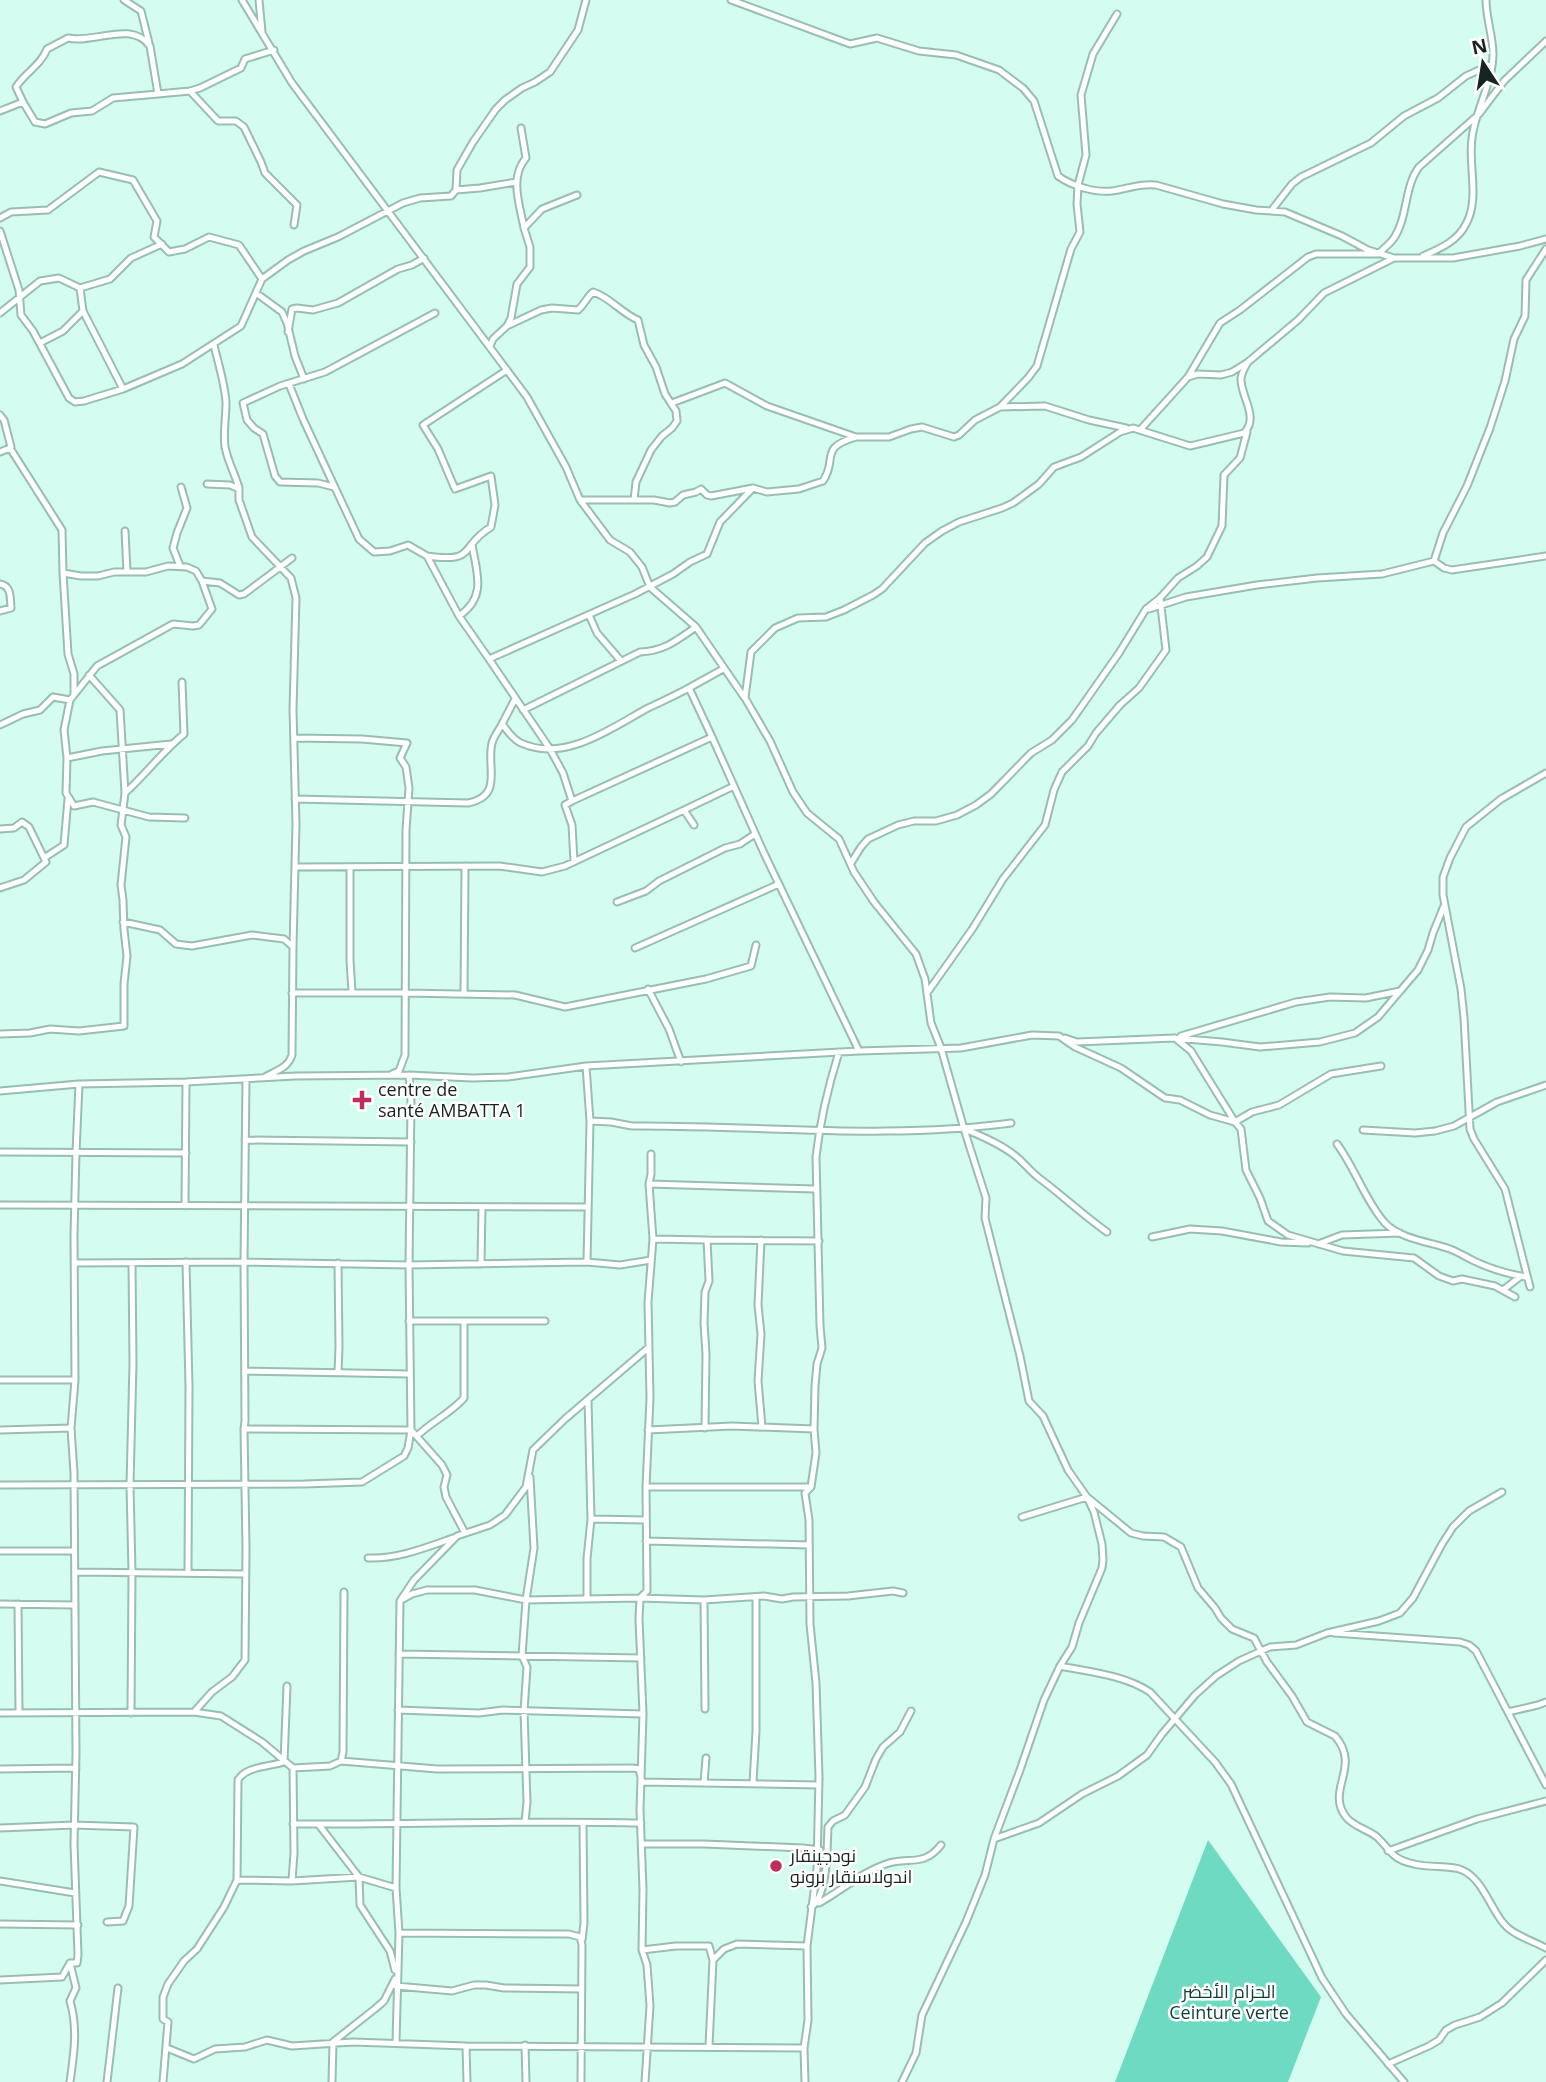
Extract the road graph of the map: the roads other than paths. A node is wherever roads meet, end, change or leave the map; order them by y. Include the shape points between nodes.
1 (124, 0) edge
2 (242, 0) edge
3 (259, 0) edge
4 (586, 0) edge
5 (731, 0) edge
6 (1486, 0) edge
7 (1117, 14) dead end
8 (262, 33) junction
9 (1546, 41) edge
10 (150, 46) junction
11 (274, 50) junction
12 (1492, 64) junction
13 (190, 91) junction
14 (158, 94) junction
15 (23, 102) junction
16 (0, 111) edge
17 (1479, 114) junction
18 (521, 128) dead end
19 (516, 182) junction
20 (1078, 185) junction
21 (456, 190) junction
22 (577, 195) dead end
23 (387, 209) junction
24 (1271, 211) junction
25 (0, 218) edge
26 (294, 226) dead end
27 (524, 228) junction
28 (0, 231) edge
29 (1546, 239) edge
30 (162, 244) junction
31 (1546, 249) edge
32 (1378, 254) junction
33 (1420, 257) junction
34 (424, 258) junction
35 (1394, 258) junction
36 (262, 279) junction
37 (80, 288) junction
38 (256, 293) junction
39 (19, 298) junction
40 (83, 311) junction
41 (0, 313) edge
42 (435, 313) dead end
43 (507, 326) junction
44 (288, 332) junction
45 (40, 343) junction
46 (214, 345) junction
47 (490, 346) junction
48 (1248, 362) junction
49 (507, 370) junction
50 (1188, 377) junction
51 (304, 379) junction
52 (289, 384) junction
53 (123, 389) junction
54 (672, 403) junction
55 (1000, 407) junction
56 (0, 415) edge
57 (1128, 429) junction
58 (1140, 430) junction
59 (1248, 431) junction
60 (856, 437) junction
61 (10, 448) junction
62 (0, 452) edge
63 (207, 484) dead end
64 (181, 486) dead end
65 (334, 487) junction
66 (753, 488) junction
67 (239, 489) junction
68 (580, 500) junction
69 (635, 500) junction
70 (125, 531) dead end
71 (472, 545) junction
72 (427, 556) junction
73 (1546, 556) edge
74 (292, 558) dead end
75 (1434, 561) junction
76 (180, 566) junction
77 (279, 567) junction
78 (127, 572) junction
79 (63, 573) junction
80 (202, 581) junction
81 (0, 584) edge
82 (650, 587) junction
83 (1160, 598) junction
84 (1162, 605) junction
85 (1146, 610) junction
86 (0, 611) edge
87 (589, 615) junction
88 (459, 616) junction
89 (696, 627) junction
90 (489, 659) junction
91 (621, 661) junction
92 (723, 669) junction
93 (89, 675) junction
94 (182, 682) dead end
95 (687, 689) junction
96 (72, 698) junction
97 (745, 698) junction
98 (515, 699) junction
99 (523, 710) junction
100 (502, 724) junction
101 (0, 725) edge
102 (712, 737) junction
103 (294, 738) junction
104 (173, 744) junction
105 (123, 749) junction
106 (550, 749) junction
107 (67, 758) junction
108 (1546, 773) edge
109 (734, 786) junction
110 (125, 793) junction
111 (68, 797) junction
112 (295, 799) junction
113 (407, 801) junction
114 (572, 801) junction
115 (684, 810) junction
116 (123, 811) junction
117 (185, 818) dead end
118 (694, 825) dead end
119 (0, 829) edge
120 (755, 834) junction
121 (44, 858) junction
122 (574, 862) junction
123 (851, 863) junction
124 (407, 866) junction
125 (466, 866) junction
126 (295, 867) junction
127 (350, 867) junction
128 (779, 884) junction
129 (0, 888) edge
130 (617, 902) dead end
131 (1444, 905) junction
132 (123, 922) junction
133 (756, 945) dead end
134 (293, 947) junction
135 (635, 948) dead end
136 (648, 989) junction
137 (1401, 991) junction
138 (352, 992) junction
139 (292, 993) junction
140 (405, 993) junction
141 (927, 993) junction
142 (464, 994) junction
143 (0, 1034) edge
144 (1059, 1036) junction
145 (1174, 1038) junction
146 (941, 1048) junction
147 (859, 1051) junction
148 (839, 1052) junction
149 (681, 1062) junction
150 (586, 1066) junction
151 (1381, 1066) dead end
152 (386, 1075) junction
153 (409, 1076) junction
154 (264, 1078) junction
155 (246, 1079) junction
156 (186, 1082) junction
157 (79, 1084) junction
158 (1546, 1085) edge
159 (0, 1091) edge
160 (1470, 1119) junction
161 (590, 1121) junction
162 (1235, 1122) junction
163 (1012, 1123) dead end
164 (964, 1129) junction
165 (819, 1130) junction
166 (1363, 1130) dead end
167 (245, 1140) junction
168 (411, 1142) junction
169 (1337, 1144) dead end
170 (0, 1152) edge
171 (76, 1153) junction
172 (186, 1153) junction
173 (651, 1154) dead end
174 (649, 1184) junction
175 (816, 1189) junction
176 (0, 1205) edge
177 (75, 1206) junction
178 (185, 1206) junction
179 (245, 1206) junction
180 (410, 1207) junction
181 (482, 1207) junction
182 (587, 1207) junction
183 (1107, 1232) dead end
184 (1401, 1233) junction
185 (1152, 1237) dead end
186 (653, 1239) junction
187 (761, 1240) junction
188 (707, 1241) junction
189 (818, 1241) junction
190 (1318, 1244) junction
191 (651, 1260) junction
192 (186, 1262) junction
193 (244, 1262) junction
194 (586, 1262) junction
195 (75, 1263) junction
196 (132, 1263) junction
197 (338, 1263) junction
198 (481, 1264) junction
199 (409, 1265) junction
200 (1523, 1277) junction
201 (1530, 1287) dead end
202 (1503, 1290) junction
203 (1515, 1297) dead end
204 (409, 1321) junction
205 (464, 1321) junction
206 (545, 1321) dead end
207 (648, 1348) junction
208 (245, 1371) junction
209 (338, 1372) junction
210 (410, 1374) junction
211 (0, 1380) edge
212 (75, 1380) junction
213 (588, 1399) junction
214 (762, 1427) junction
215 (71, 1428) junction
216 (705, 1428) junction
217 (244, 1429) junction
218 (814, 1429) junction
219 (0, 1430) edge
220 (411, 1430) junction
221 (648, 1430) junction
222 (417, 1436) junction
223 (529, 1466) junction
224 (188, 1484) junction
225 (0, 1485) edge
226 (130, 1485) junction
227 (245, 1485) junction
228 (74, 1486) junction
229 (646, 1487) junction
230 (811, 1487) junction
231 (1502, 1492) dead end
232 (1087, 1497) junction
233 (1022, 1517) dead end
234 (591, 1520) junction
235 (646, 1520) junction
236 (466, 1533) junction
237 (457, 1536) junction
238 (646, 1541) junction
239 (809, 1545) junction
240 (0, 1551) edge
241 (73, 1551) junction
242 (368, 1558) dead end
243 (75, 1572) junction
244 (132, 1572) junction
245 (188, 1573) junction
246 (246, 1574) junction
247 (344, 1592) dead end
248 (903, 1593) dead end
249 (587, 1598) junction
250 (640, 1598) junction
251 (756, 1598) junction
252 (810, 1598) junction
253 (526, 1600) junction
254 (704, 1600) junction
255 (400, 1601) junction
256 (0, 1604) edge
257 (18, 1604) junction
258 (74, 1605) junction
259 (1327, 1633) junction
260 (1261, 1650) junction
261 (399, 1654) junction
262 (522, 1656) junction
263 (641, 1658) junction
264 (1060, 1666) junction
265 (287, 1686) dead end
266 (1546, 1702) edge
267 (705, 1709) dead end
268 (398, 1710) junction
269 (524, 1711) junction
270 (911, 1711) dead end
271 (194, 1712) junction
272 (1508, 1712) junction
273 (0, 1713) edge
274 (19, 1713) junction
275 (131, 1713) junction
276 (75, 1714) junction
277 (643, 1714) junction
278 (1174, 1719) junction
279 (706, 1758) dead end
280 (341, 1761) junction
281 (284, 1762) junction
282 (397, 1766) junction
283 (76, 1768) junction
284 (292, 1768) junction
285 (0, 1769) edge
286 (527, 1769) junction
287 (642, 1782) junction
288 (704, 1783) junction
289 (753, 1783) junction
290 (819, 1785) junction
291 (1546, 1785) edge
292 (1546, 1801) edge
293 (525, 1822) junction
294 (583, 1823) junction
295 (641, 1823) junction
296 (293, 1824) junction
297 (74, 1825) junction
298 (319, 1825) junction
299 (397, 1825) junction
300 (0, 1828) edge
301 (993, 1839) junction
302 (642, 1844) junction
303 (940, 1846) dead end
304 (826, 1850) junction
305 (817, 1851) junction
306 (1388, 1851) junction
307 (359, 1877) junction
308 (237, 1880) junction
309 (0, 1881) edge
310 (292, 1881) junction
311 (396, 1888) junction
312 (75, 1893) junction
313 (814, 1906) junction
314 (107, 1922) dead end
315 (0, 1924) edge
316 (78, 1925) junction
317 (399, 1933) junction
318 (582, 1940) junction
319 (807, 1946) junction
320 (1546, 1948) edge
321 (642, 1950) junction
322 (713, 1960) junction
323 (1546, 1960) edge
324 (70, 1963) junction
325 (397, 1976) junction
326 (0, 1980) edge
327 (396, 1986) junction
328 (118, 1988) dead end
329 (582, 1989) junction
330 (333, 2042) junction
331 (396, 2042) junction
332 (526, 2045) junction
333 (648, 2045) junction
334 (466, 2046) junction
335 (582, 2046) junction
336 (709, 2046) junction
337 (167, 2048) junction
338 (804, 2048) junction
339 (1388, 2064) junction
340 (70, 2082) edge
341 (107, 2082) edge
342 (163, 2082) edge
343 (332, 2082) edge
344 (467, 2082) edge
345 (526, 2082) edge
346 (581, 2082) edge
347 (645, 2082) edge
348 (805, 2082) edge
349 (902, 2082) edge
350 (1404, 2082) edge

1 - 10 street via 141,11
2 - 8 street
3 - 8 street
4 - 21 street via 578,30 550,72 505,100 473,142 457,170
5 - 20 street via 850,44 877,38 919,51 956,55 999,71 1030,93 1055,171 1063,180
6 - 12 street
7 - 20 street via 1093,54 1081,96 1086,155
8 - 11 street
9 - 17 street via 1504,81
10 - 14 street
10 - 15 street via 132,34 68,38 47,50 22,77 16,87
11 - 13 street via 246,59 241,68
11 - 23 street via 292,83
12 - 17 street
12 - 24 street via 1404,116 1371,143 1301,177
13 - 14 street
13 - 26 street via 218,121 236,121 244,127 265,173 297,205
14 - 15 street via 113,98 92,111 71,113 45,124 35,122
15 - 16 street
17 - 32 street via 1419,167 1395,237
17 - 33 street via 1472,135 1471,212 1466,225 1443,247
18 - 19 street via 526,158
19 - 21 street
19 - 27 street
20 - 24 street via 1098,191 1156,185 1223,204
20 - 55 street via 1080,232 1071,249 1040,360
21 - 23 street via 451,196 420,198
22 - 27 street via 542,209
23 - 34 street
23 - 36 street via 304,251
24 - 32 street via 1289,213
25 - 30 street via 11,212 48,211 99,172 133,180 157,221 154,237
27 - 43 street via 530,267 517,284
28 - 39 street
29 - 33 street via 1453,258
30 - 36 street via 169,252 209,237 239,245
30 - 37 street via 131,258 110,279
31 - 75 street via 1526,281 1525,316 1514,339 1490,428
32 - 35 street
32 - 50 street via 1308,257 1220,323
33 - 35 street
34 - 44 street via 338,303 313,310 292,309
34 - 47 street
35 - 48 street via 1324,293
36 - 38 street
37 - 39 street via 60,278 40,281
37 - 40 street
38 - 44 street via 282,312
38 - 46 street via 241,326
39 - 41 street
39 - 45 street via 21,315
40 - 45 street via 63,331
40 - 53 street
42 - 51 street
43 - 47 street
43 - 54 street via 541,310 578,310 593,292 603,295 638,320 644,345
44 - 51 street
45 - 53 street via 75,402
46 - 53 street
46 - 67 street via 226,402 225,445
47 - 49 street
48 - 50 street via 1221,375
48 - 59 street via 1241,376 1250,416
49 - 68 street via 527,397
49 - 71 street via 424,425 455,489 491,476 495,505 491,527
50 - 58 street
51 - 52 street
52 - 65 street
52 - 65 street via 243,403 247,420 263,434 280,482
54 - 60 street via 725,383 767,406
54 - 69 street via 677,421 651,450 636,482
55 - 57 street via 1045,406
55 - 60 street via 954,437 922,427 890,438
56 - 61 street
57 - 58 street
57 - 97 street via 1054,467 1013,503 942,531 873,595 826,617 798,618 775,628 751,652
58 - 59 street via 1190,446
59 - 83 street via 1240,457 1224,475 1223,518 1213,547
60 - 66 street via 831,452 820,483 767,492
61 - 62 street
61 - 79 street via 62,530
63 - 67 street
64 - 76 street via 187,508 173,548
65 - 72 street via 357,537 374,552 408,545
66 - 69 street via 711,496 701,489 670,503
66 - 82 street via 720,522 707,554
67 - 77 street via 252,537
68 - 69 street
68 - 82 street via 610,540 630,552
70 - 78 street
71 - 72 street via 460,557
71 - 88 street via 478,592
72 - 88 street
73 - 75 street via 1452,570
74 - 77 street
75 - 84 street via 1382,574 1256,585
76 - 78 street
76 - 80 street via 196,571
77 - 80 street via 239,595 220,583
77 - 103 street via 291,578 296,598
78 - 79 street via 98,576
79 - 96 street via 68,654 74,674
80 - 93 street via 212,609 199,625 173,624 97,666
81 - 86 street via 9,591 11,608
82 - 87 street
82 - 89 street
83 - 84 street
83 - 85 street
84 - 85 street
84 - 141 street via 1163,656 1062,772 1045,825
85 - 123 street via 1072,720 1031,753 992,794 957,816 898,825 869,839
87 - 90 street
87 - 91 street via 597,633
88 - 90 street
89 - 91 street via 670,645
89 - 92 street
90 - 98 street
91 - 99 street
92 - 95 street
92 - 97 street
93 - 96 street
93 - 105 street via 120,710
94 - 104 street via 184,734
95 - 102 street
95 - 106 street via 585,742
96 - 101 street via 53,697 40,710
96 - 107 street via 64,730
97 - 123 street via 807,814 839,839
98 - 99 street
98 - 100 street
99 - 106 street
100 - 106 street via 520,743
100 - 113 street via 491,745 491,786 477,802
102 - 109 street
102 - 114 street
103 - 112 street
103 - 113 street via 407,743 400,758 406,767
104 - 105 street
104 - 110 street
105 - 107 street
105 - 110 street
106 - 114 street
107 - 111 street
108 - 131 street via 1466,827 1443,877
109 - 115 street
109 - 120 street
110 - 116 street
111 - 116 street via 74,806 93,802
111 - 121 street via 64,845
112 - 113 street
112 - 126 street
113 - 124 street
114 - 122 street via 565,806 572,825
115 - 118 street
115 - 122 street
116 - 117 street
116 - 132 street
119 - 121 street via 22,822
120 - 128 street
120 - 130 street
121 - 129 street via 46,862 24,880
122 - 125 street via 542,872
123 - 141 street via 874,902 916,954
124 - 125 street
124 - 127 street
124 - 140 street
125 - 142 street
126 - 127 street
126 - 134 street
127 - 138 street
128 - 135 street
128 - 147 street
131 - 137 street via 1418,970
131 - 160 street via 1461,989
132 - 134 street via 160,930 176,944 192,946 253,935 284,939
132 - 143 street via 127,956 124,1026
133 - 136 street via 751,966
134 - 139 street
136 - 142 street via 565,1007 515,996
136 - 149 street
137 - 145 street via 1296,1002
137 - 145 street via 1355,1034 1320,1042 1260,1047
138 - 139 street
138 - 140 street
139 - 154 street via 290,1063
140 - 142 street
140 - 152 street via 405,1055 400,1071
141 - 146 street via 931,1023
144 - 145 street via 1077,1042
144 - 146 street via 1032,1035
144 - 162 street via 1166,1098
145 - 162 street via 1191,1051
146 - 147 street
146 - 164 street
147 - 148 street
148 - 149 street
148 - 165 street
149 - 150 street
150 - 153 street via 508,1077
150 - 161 street
151 - 162 street via 1331,1074 1279,1105
152 - 153 street
152 - 154 street
153 - 168 street
154 - 155 street
155 - 156 street
155 - 167 street
156 - 157 street
156 - 172 street
157 - 159 street
157 - 171 street
158 - 160 street via 1497,1102
160 - 166 street via 1425,1132
160 - 200 street via 1474,1139 1505,1189
161 - 165 street
161 - 182 street
162 - 190 street via 1241,1129 1246,1170 1268,1221 1288,1235
163 - 164 street
164 - 165 street
164 - 183 street via 1017,1157
164 - 232 street via 986,1198 985,1218 1029,1401 1043,1416 1068,1470
165 - 175 street
167 - 168 street
167 - 179 street
168 - 180 street
169 - 184 street via 1378,1214
170 - 171 street
171 - 172 street
171 - 177 street
172 - 178 street
173 - 174 street
174 - 175 street
174 - 186 street
175 - 189 street
176 - 177 street
177 - 178 street
177 - 195 street
178 - 179 street
179 - 180 street
179 - 193 street
180 - 181 street
180 - 199 street
181 - 182 street
181 - 198 street
182 - 194 street
184 - 190 street via 1342,1234
184 - 200 street
185 - 190 street via 1190,1229
186 - 188 street
186 - 191 street
187 - 188 street
187 - 189 street
187 - 214 street via 758,1381
188 - 216 street
189 - 218 street via 822,1348
190 - 202 street via 1414,1258 1453,1282 1462,1279
191 - 194 street via 620,1265
191 - 207 street
192 - 193 street
192 - 196 street
192 - 224 street
193 - 197 street
193 - 208 street
194 - 198 street
195 - 196 street
195 - 212 street
196 - 226 street
197 - 199 street
197 - 209 street
198 - 199 street
199 - 204 street
200 - 201 street
200 - 202 street
202 - 203 street
204 - 205 street
204 - 210 street
205 - 206 street
205 - 222 street via 464,1398
207 - 213 street
207 - 221 street
208 - 209 street
208 - 217 street
209 - 210 street
210 - 220 street
211 - 212 street
212 - 215 street
213 - 223 street via 538,1444
213 - 234 street
214 - 216 street
214 - 218 street
215 - 219 street
215 - 228 street
216 - 221 street
217 - 220 street
217 - 227 street
218 - 230 street
220 - 222 street
220 - 227 street via 404,1456 362,1482
221 - 229 street
222 - 236 street via 442,1465 447,1475 446,1497
223 - 236 street via 526,1487 505,1514
223 - 253 street via 534,1548
224 - 226 street
224 - 227 street
224 - 245 street
225 - 228 street
226 - 228 street
226 - 244 street
227 - 246 street
228 - 241 street
229 - 230 street
229 - 235 street
230 - 239 street via 806,1493
231 - 259 street via 1469,1511 1453,1527 1400,1613
232 - 233 street
232 - 260 street via 1131,1533 1164,1537 1181,1547 1198,1588 1221,1618 1254,1638
232 - 264 street via 1102,1544 1102,1568 1072,1647
234 - 235 street
234 - 249 street
235 - 238 street
236 - 237 street
237 - 242 street via 407,1553
237 - 255 street
238 - 239 street
238 - 250 street via 646,1591
239 - 252 street
240 - 241 street
241 - 243 street
243 - 244 street
243 - 258 street
244 - 245 street
244 - 275 street
245 - 246 street
246 - 271 street via 244,1660
247 - 280 street
248 - 252 street
249 - 250 street
249 - 253 street
250 - 254 street
250 - 263 street
251 - 252 street
251 - 254 street
251 - 289 street
252 - 290 street
253 - 255 street via 458,1589 427,1590
253 - 262 street
254 - 267 street
255 - 261 street
256 - 257 street
257 - 258 street
257 - 274 street
258 - 276 street
259 - 260 street via 1296,1645
259 - 272 street via 1469,1645
260 - 278 street via 1216,1676
260 - 306 street via 1307,1722 1342,1746 1345,1775 1338,1793 1342,1811
261 - 262 street
261 - 268 street
262 - 263 street
262 - 269 street via 527,1667
263 - 277 street
264 - 278 street via 1139,1685
264 - 301 street
265 - 281 street
266 - 272 street
268 - 269 street
268 - 282 street
269 - 277 street
269 - 286 street
270 - 304 street via 900,1732 883,1747 865,1787 845,1815 828,1827
271 - 275 street
271 - 281 street via 220,1716
272 - 291 street
273 - 274 street
274 - 276 street
275 - 276 street
276 - 283 street
277 - 287 street
278 - 301 street via 1147,1755 1118,1776 1039,1822
278 - 339 street via 1231,1784 1322,1978
279 - 288 street
280 - 282 street
280 - 284 street
281 - 284 street
281 - 308 street via 242,1773 238,1780
282 - 286 street
282 - 299 street
283 - 285 street
283 - 297 street
284 - 296 street
286 - 287 street via 633,1768 639,1769
286 - 293 street
287 - 288 street
287 - 295 street
288 - 289 street
289 - 290 street
290 - 305 street
292 - 306 street via 1477,1819
293 - 294 street
293 - 299 street
294 - 295 street
294 - 318 street
295 - 302 street
296 - 298 street
296 - 310 street
297 - 300 street
297 - 312 street
297 - 314 street via 134,1827 129,1906 123,1921
298 - 299 street
298 - 307 street
299 - 311 street
301 - 349 street via 985,1875 922,2015 916,2053
302 - 305 street
302 - 321 street
303 - 313 street via 925,1859 880,1866
304 - 305 street
304 - 313 street via 825,1879
305 - 313 street
306 - 320 street via 1414,1864 1461,1869 1473,1877 1508,1929
307 - 310 street
307 - 311 street
307 - 325 street via 360,1905 390,1951
308 - 310 street
308 - 337 street via 197,1948 168,1984 163,1997
309 - 312 street
311 - 317 street
312 - 316 street
313 - 319 street
315 - 316 street
316 - 324 street via 77,1963
317 - 318 street via 569,1934
317 - 325 street
318 - 329 street
319 - 322 street via 737,1944
319 - 338 street
321 - 322 street via 709,1946
321 - 333 street via 650,1984
322 - 336 street
323 - 339 street via 1502,2003
324 - 326 street via 62,1977
324 - 340 street via 76,1988 70,2000 76,2042
325 - 327 street
325 - 330 street via 384,2001
327 - 329 street via 452,1991 486,1984
327 - 331 street
328 - 341 street
329 - 335 street
330 - 331 street
330 - 337 street via 292,2046 263,2040 245,2047 215,2049 194,2059
330 - 343 street
331 - 334 street
332 - 334 street
332 - 335 street
332 - 345 street
333 - 335 street
333 - 336 street
333 - 347 street
334 - 344 street
335 - 346 street
336 - 338 street
337 - 342 street
338 - 348 street
339 - 350 street

